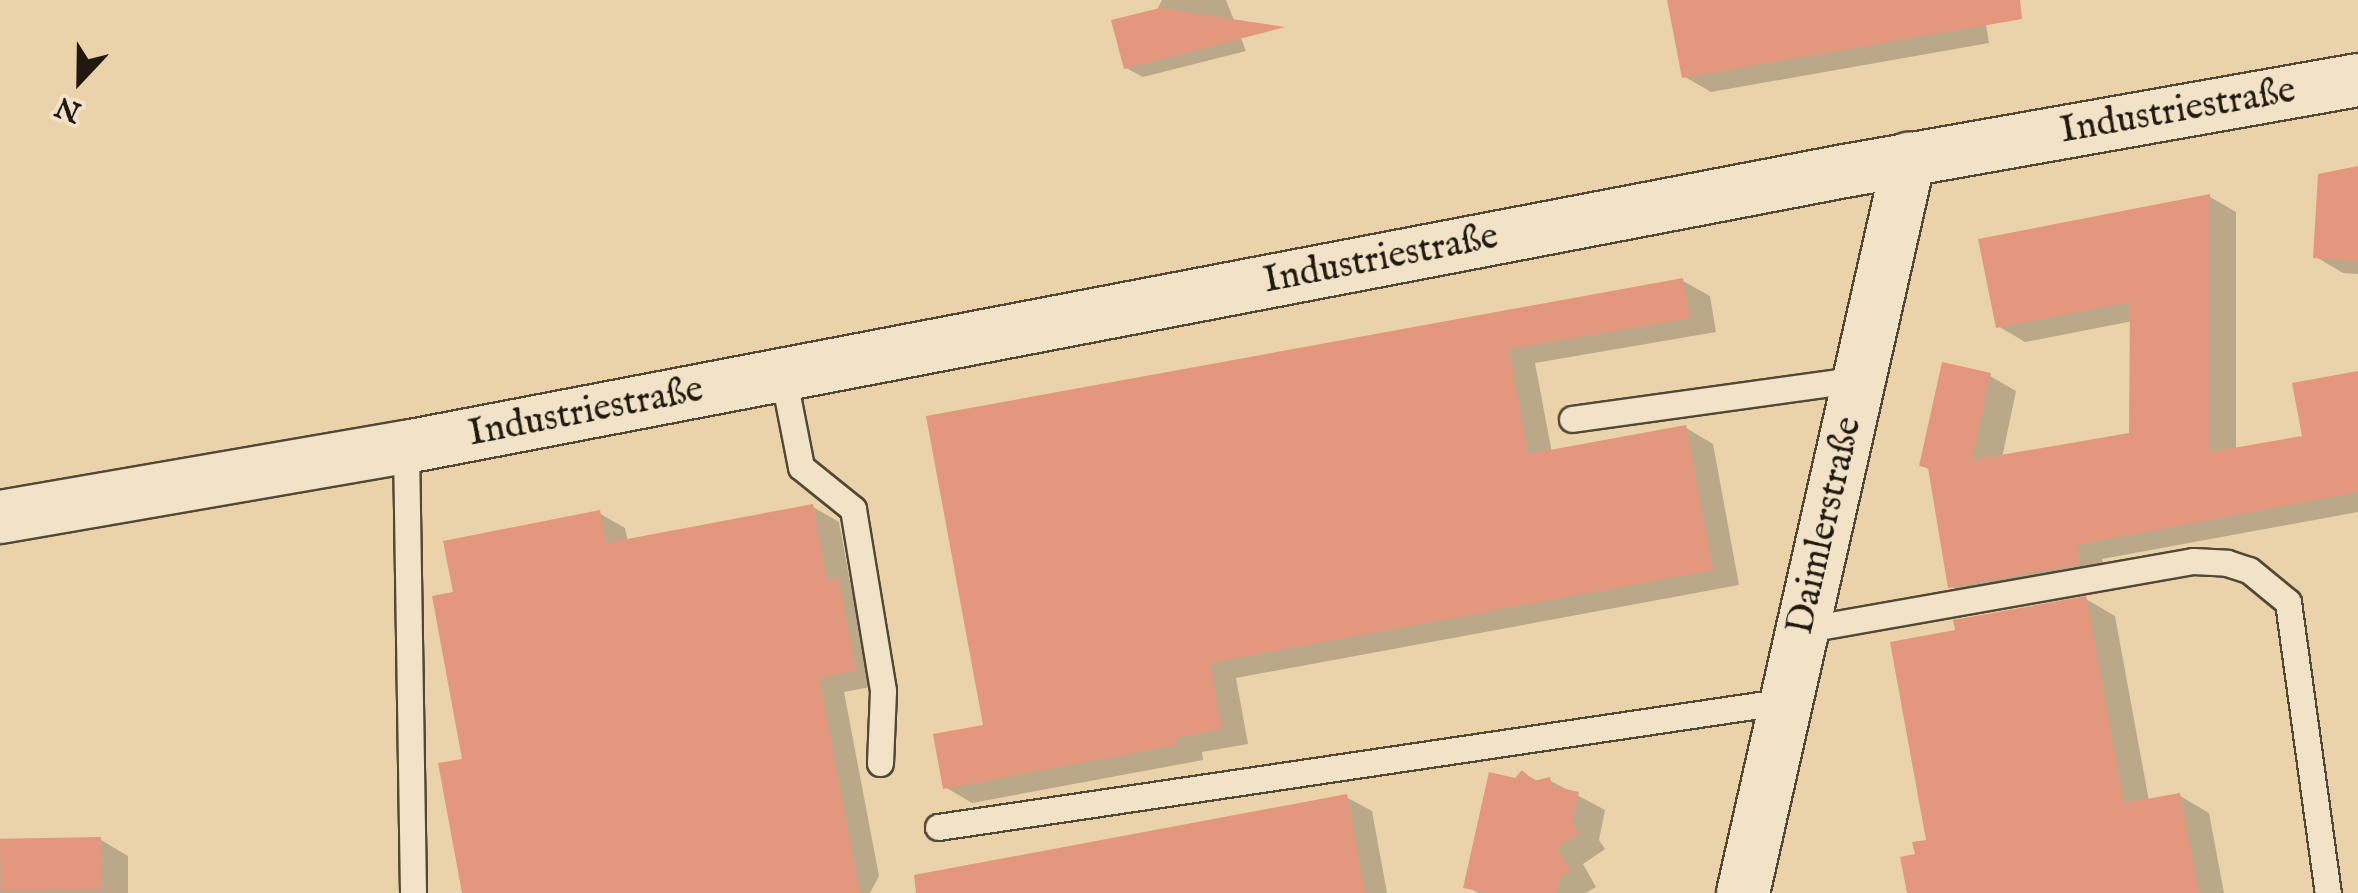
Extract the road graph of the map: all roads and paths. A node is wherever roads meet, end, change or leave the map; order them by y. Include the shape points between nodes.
1 (2358, 80) edge
2 (1909, 159) junction
3 (782, 376) junction
4 (1859, 379) junction
5 (1572, 419) dead end
6 (406, 448) junction
7 (0, 518) edge
8 (1802, 630) junction
9 (1786, 701) junction
10 (880, 763) dead end
11 (938, 828) dead end
12 (413, 893) edge
13 (1743, 893) edge
14 (2328, 893) edge

1 - 2 street, Industriestraße
2 - 3 street, Industriestraße
2 - 4 street, Daimlerstraße
3 - 6 street, Industriestraße
3 - 10 lane via 801,466 853,509 883,691
4 - 5 lane
4 - 8 street, Daimlerstraße
6 - 7 street, Industriestraße
6 - 12 lane
8 - 9 street, Daimlerstraße
8 - 14 lane via 2193,561 2248,570 2288,602
9 - 11 lane
9 - 13 street, Daimlerstraße

